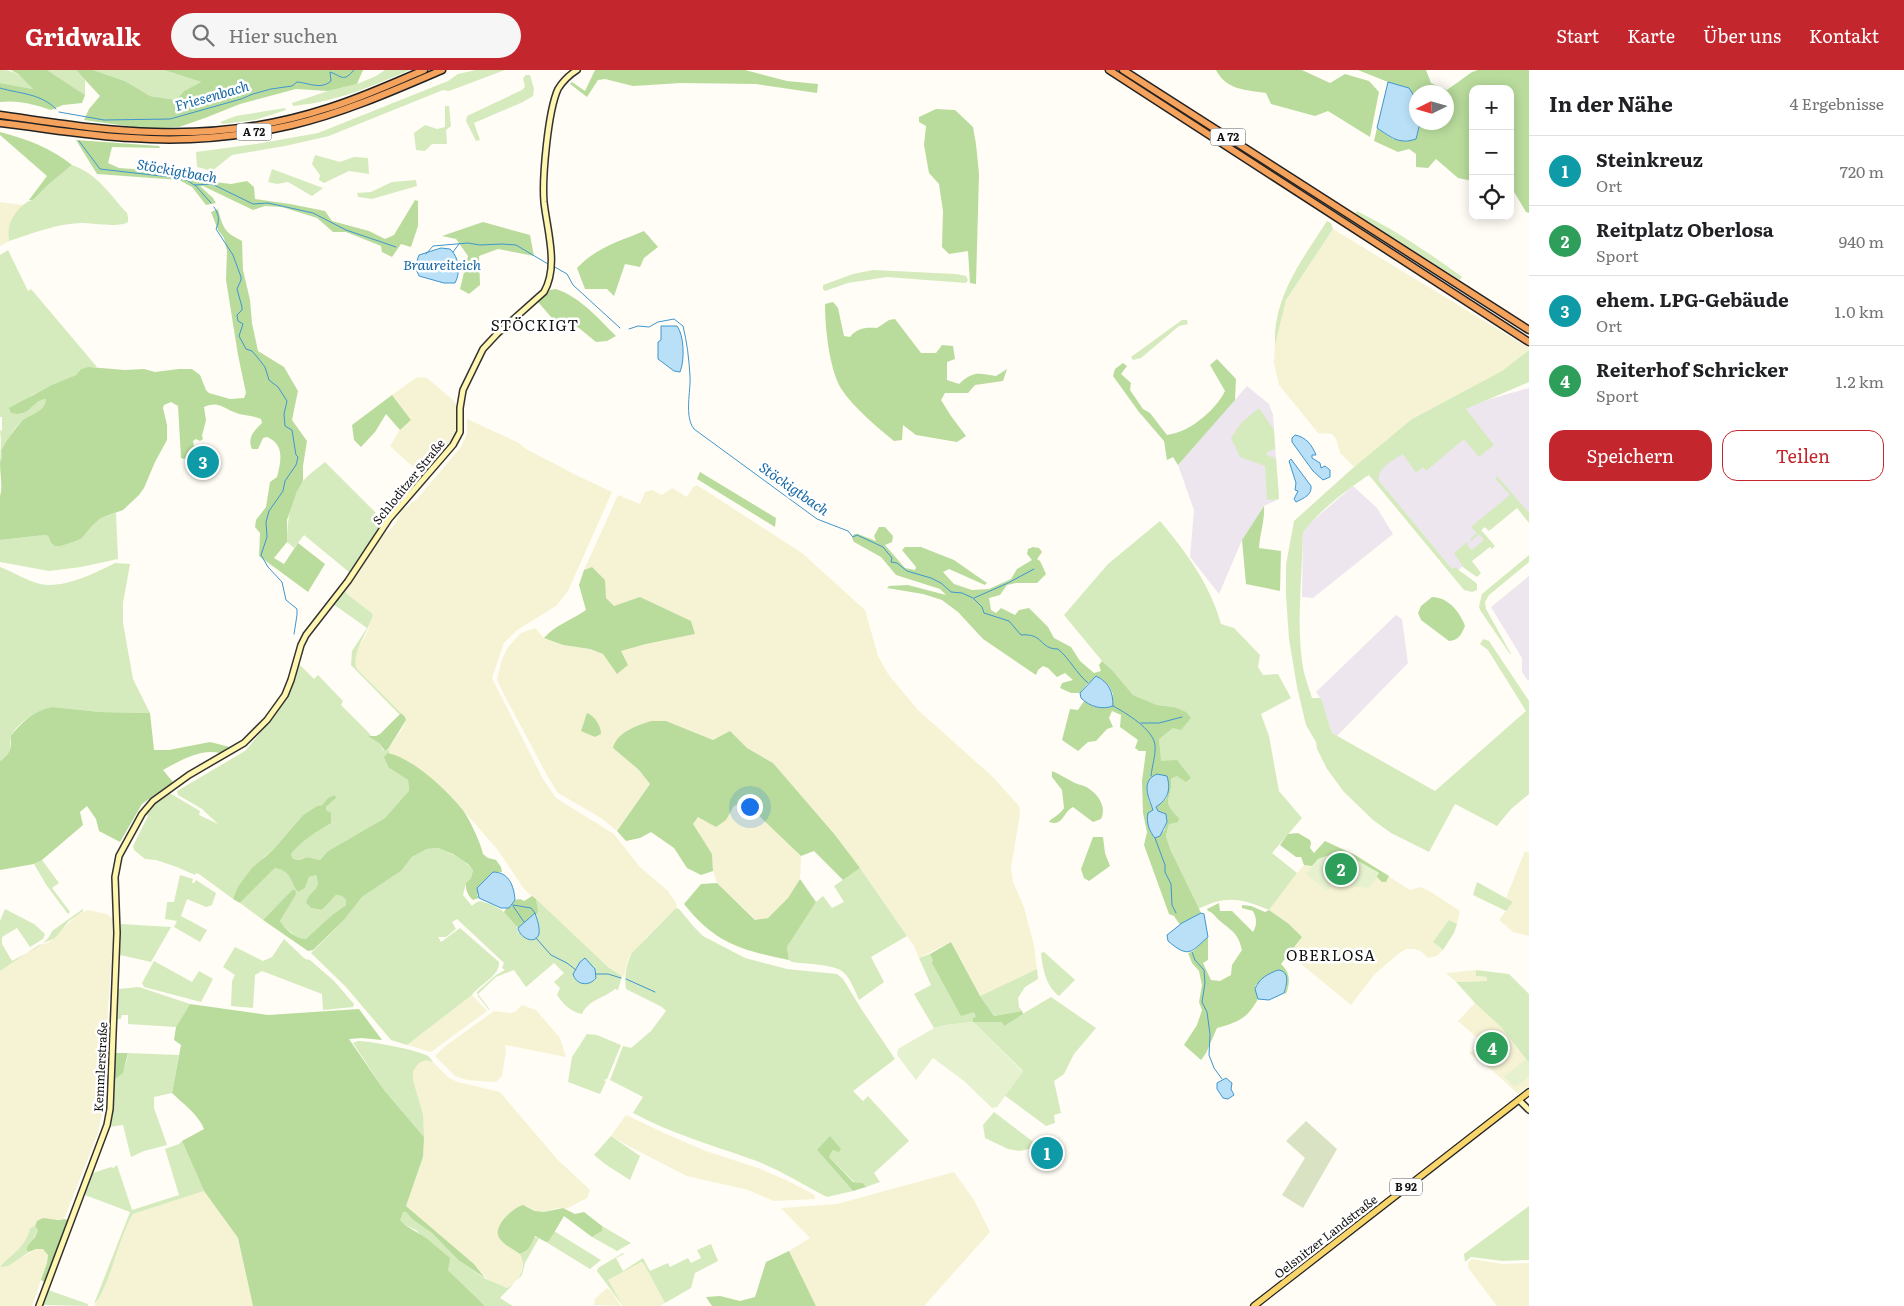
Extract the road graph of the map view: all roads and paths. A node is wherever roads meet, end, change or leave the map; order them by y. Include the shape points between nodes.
1 (424, 70) edge
2 (442, 70) edge
3 (577, 70) edge
4 (1109, 70) edge
5 (1123, 70) edge
6 (0, 115) edge
7 (0, 123) edge
8 (42, 125) junction
9 (57, 126) junction
10 (1529, 330) edge
11 (1529, 342) edge
12 (115, 877) joint
13 (1529, 1092) edge
14 (1519, 1100) junction
15 (1529, 1110) edge
16 (38, 1306) edge
17 (1254, 1306) edge

1 - 9 highway, A 72 via 329,108 256,125 221,130 157,132
2 - 9 highway, A 72 via 332,114 256,132 162,140
3 - 12 street, Schloditzer Straße via 558,89 550,118 543,186 551,254 549,284 483,349 463,390 460,432 453,446 389,519 348,581 306,635 292,680 277,708 250,739 189,775 153,801 142,814 119,856
4 - 11 highway, A 72
5 - 10 highway, A 72
6 - 8 highway, A 72
7 - 8 highway, A 72
8 - 9 highway, A 72
12 - 16 street, Kemmlerstraße via 117,933 108,1125
13 - 14 main road, Oelsnitzer Landstraße / B 92
14 - 15 street
14 - 17 main road, Oelsnitzer Landstraße / B 92

